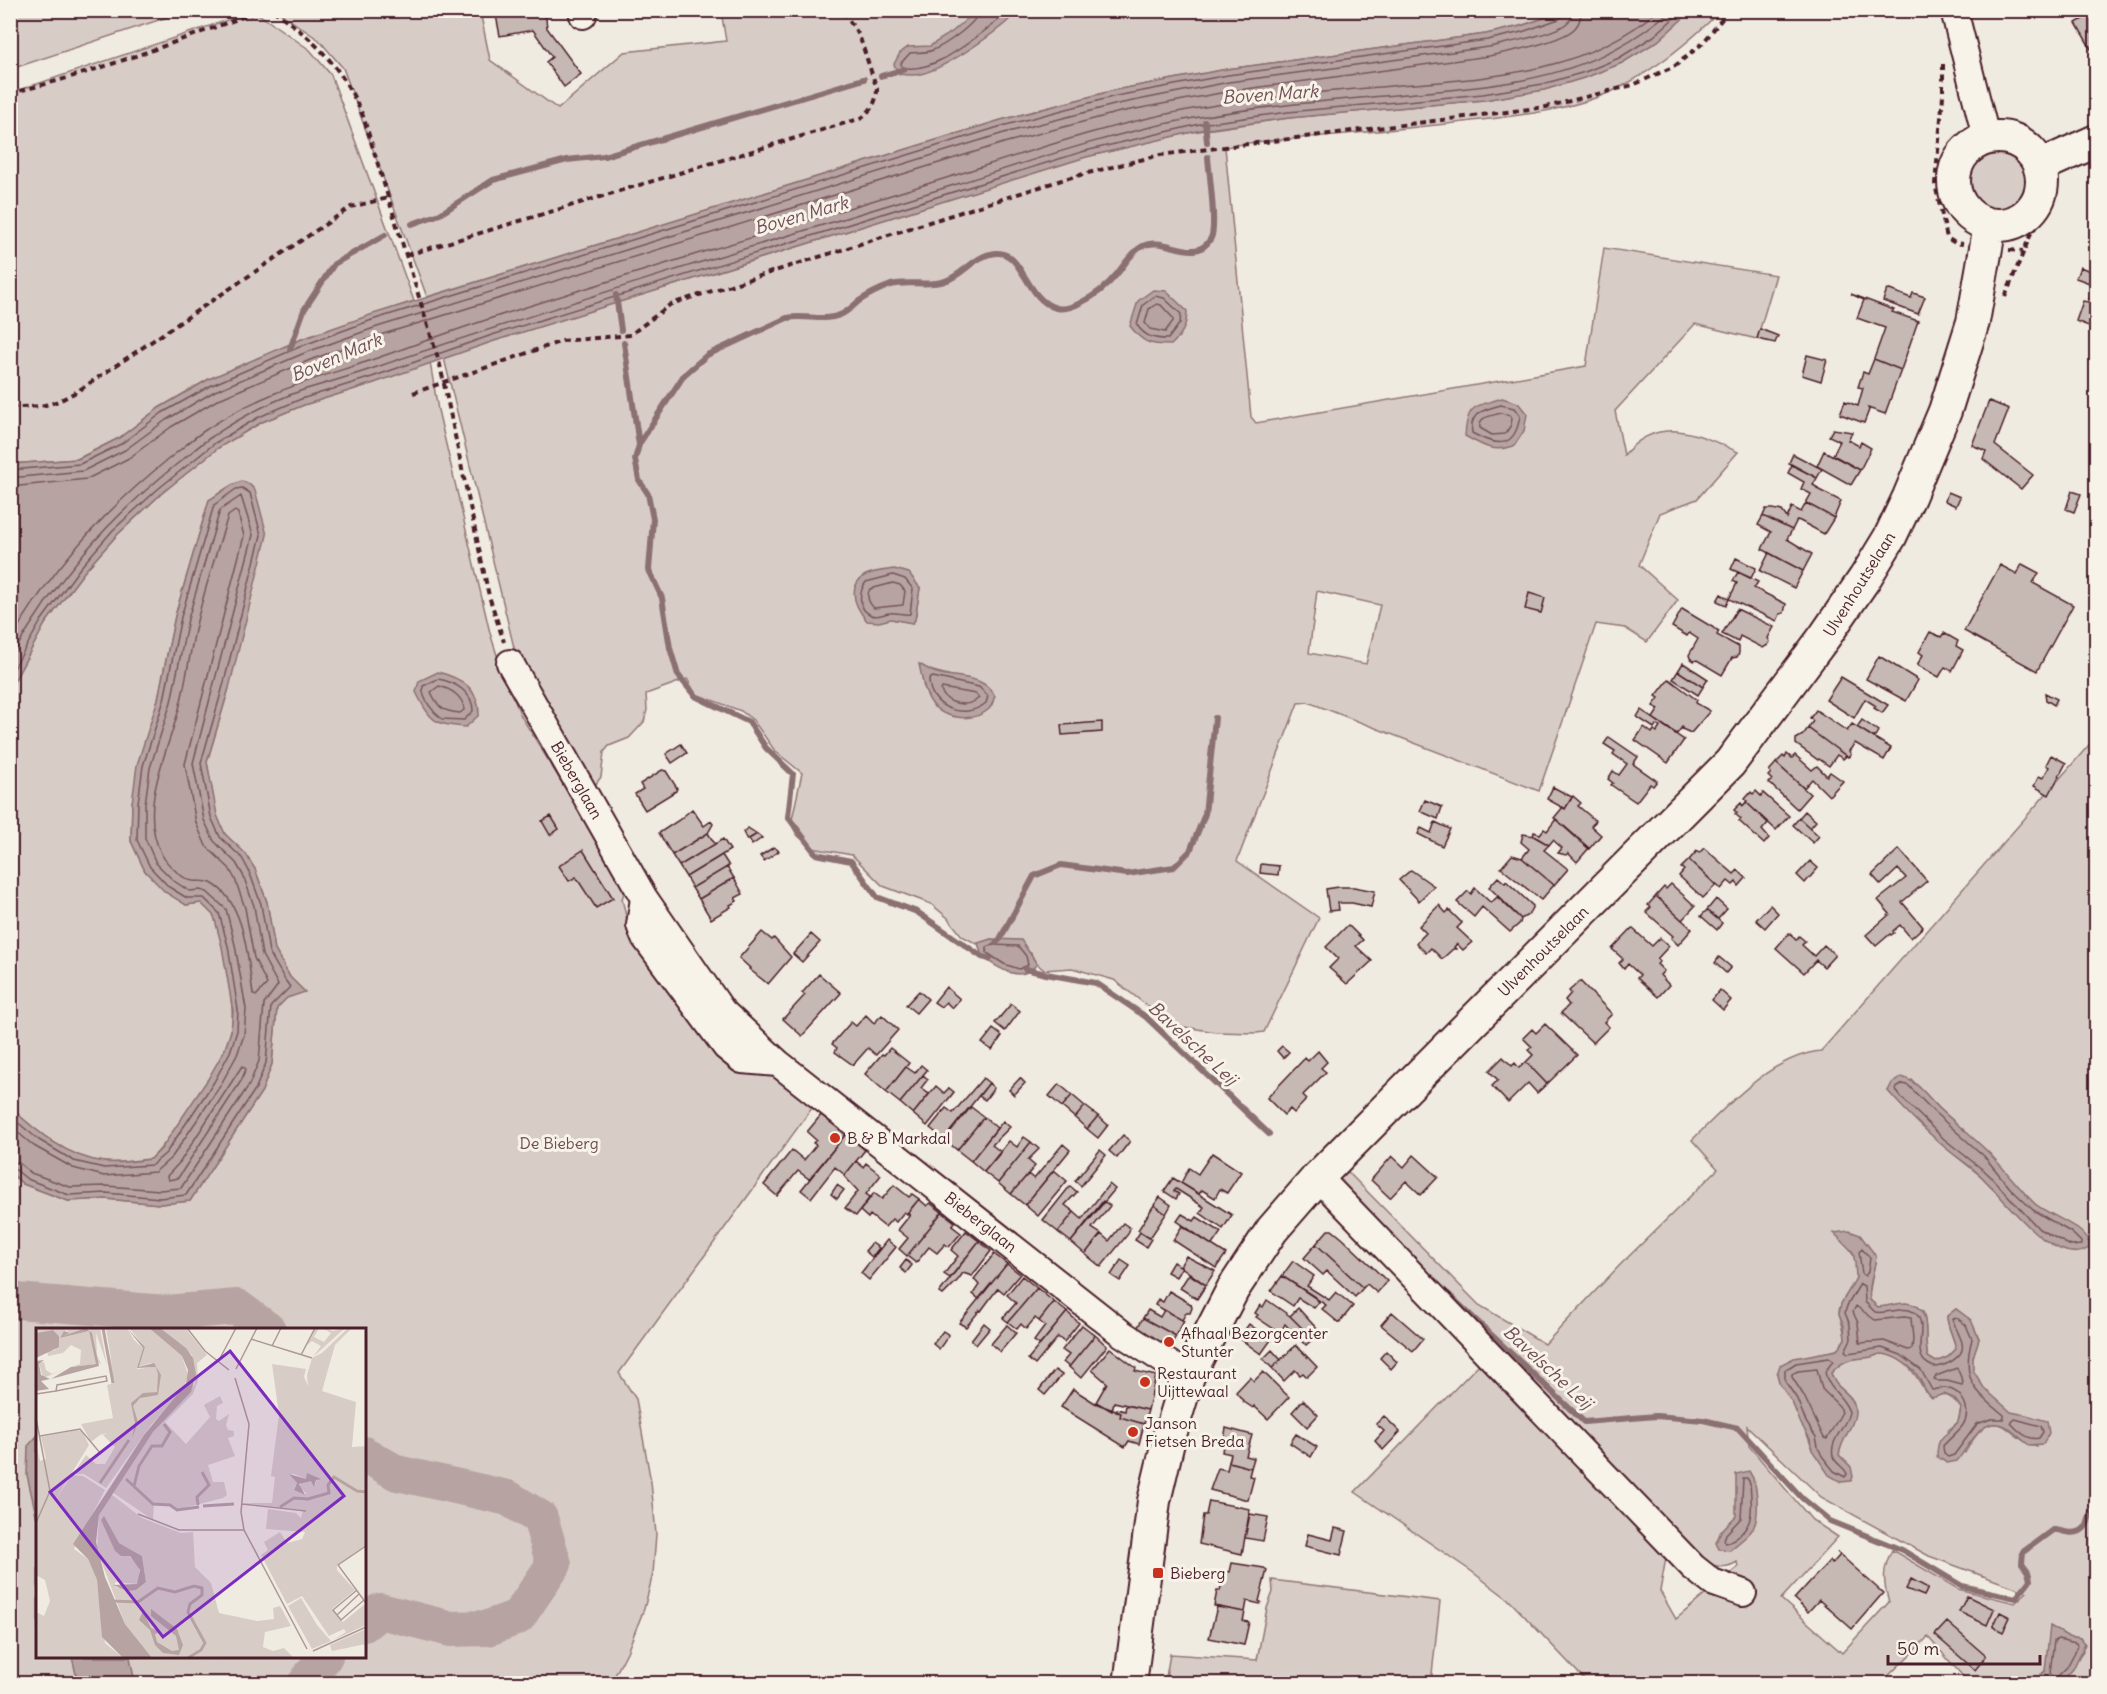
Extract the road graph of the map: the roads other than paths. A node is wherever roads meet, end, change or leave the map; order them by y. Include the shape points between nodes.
1 (1960, 12) edge
2 (1986, 137) junction
3 (2097, 141) edge
4 (2051, 174) junction
5 (1990, 225) junction
6 (510, 663) road end
7 (1318, 1177) junction
8 (1188, 1376) junction
9 (1743, 1593) dead end
10 (1130, 1683) edge

1 - 2 street
2 - 4 main road via 2006,136 2023,144
2 - 5 main road via 1964,150 1953,181 1956,197 1965,211
3 - 4 main road
4 - 5 main road via 2043,179 2041,192 2029,213 2010,224
5 - 7 main road, Ulvenhoutselaan via 1973,322 1945,411 1890,537 1826,636 1730,763
6 - 8 street, Bieberglaan via 645,898 722,1011 778,1063 1121,1333
7 - 8 main road, Ulvenhoutselaan via 1272,1230 1233,1288
7 - 9 street via 1693,1568 1712,1582
8 - 10 main road, Ulvenhoutselaan via 1154,1501

